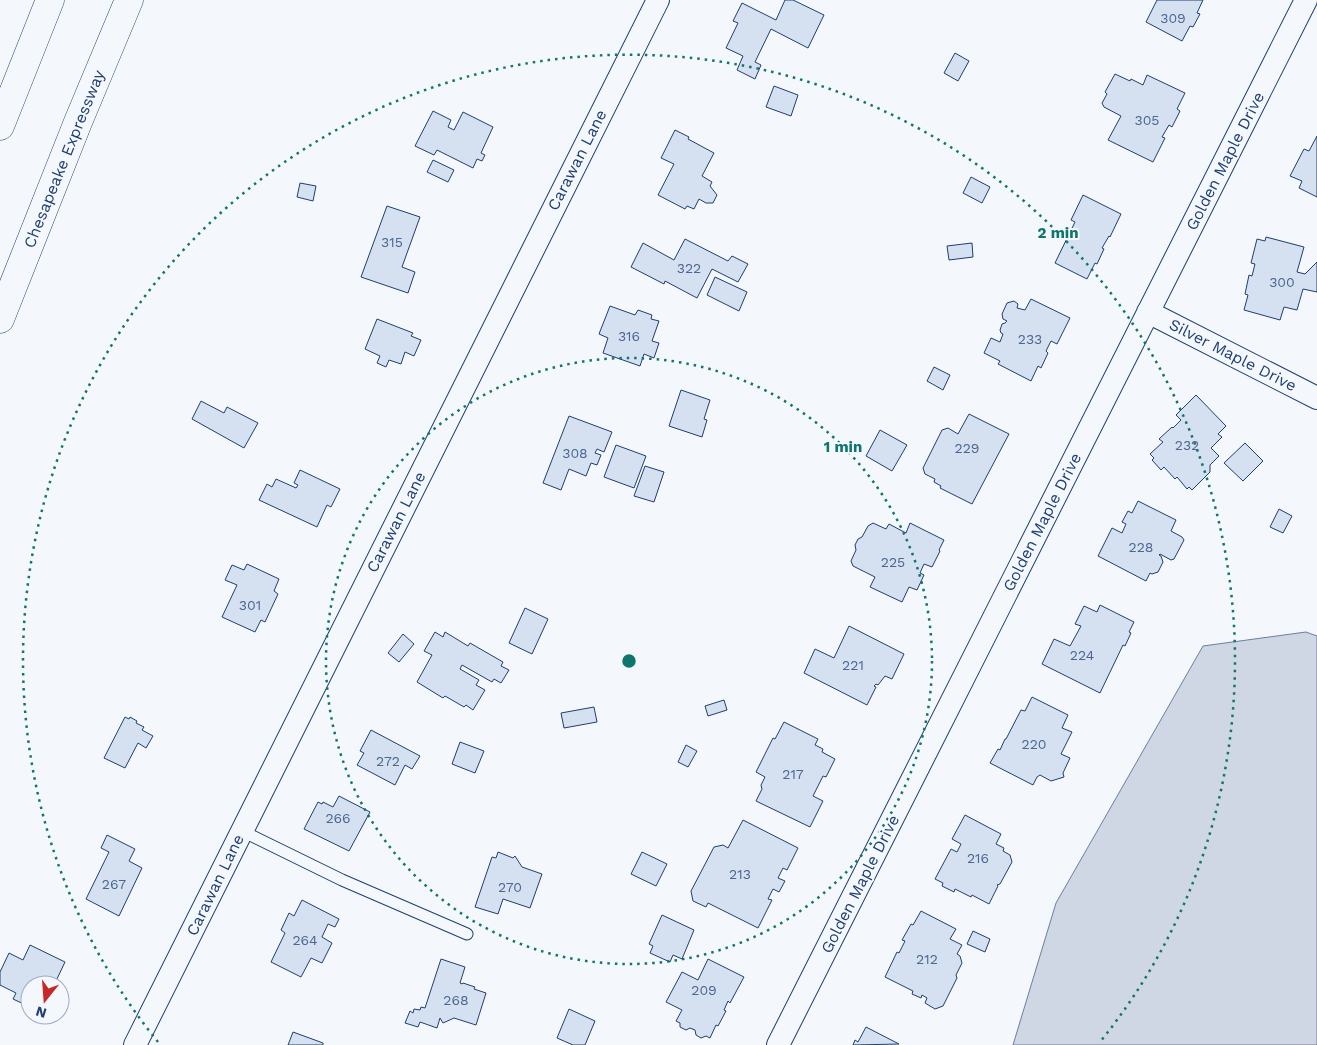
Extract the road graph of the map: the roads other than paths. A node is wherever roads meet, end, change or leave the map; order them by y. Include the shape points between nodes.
1 (50, 0) edge
2 (130, 0) edge
3 (146, 0) edge
4 (658, 0) edge
5 (1306, 0) edge
6 (78, 122) junction
7 (0, 126) edge
8 (1148, 312) junction
9 (0, 318) edge
10 (1317, 398) edge
11 (242, 831) junction
12 (467, 934) dead end
13 (135, 1045) edge
14 (778, 1045) edge

1 - 7 highway
2 - 6 highway, Chesapeake Expressway
3 - 6 highway
4 - 11 street, Carawan Lane
5 - 8 street, Golden Maple Drive
6 - 9 highway, Chesapeake Expressway
8 - 10 street, Silver Maple Drive
8 - 14 street, Golden Maple Drive
11 - 12 lane via 342,880
11 - 13 street, Carawan Lane

